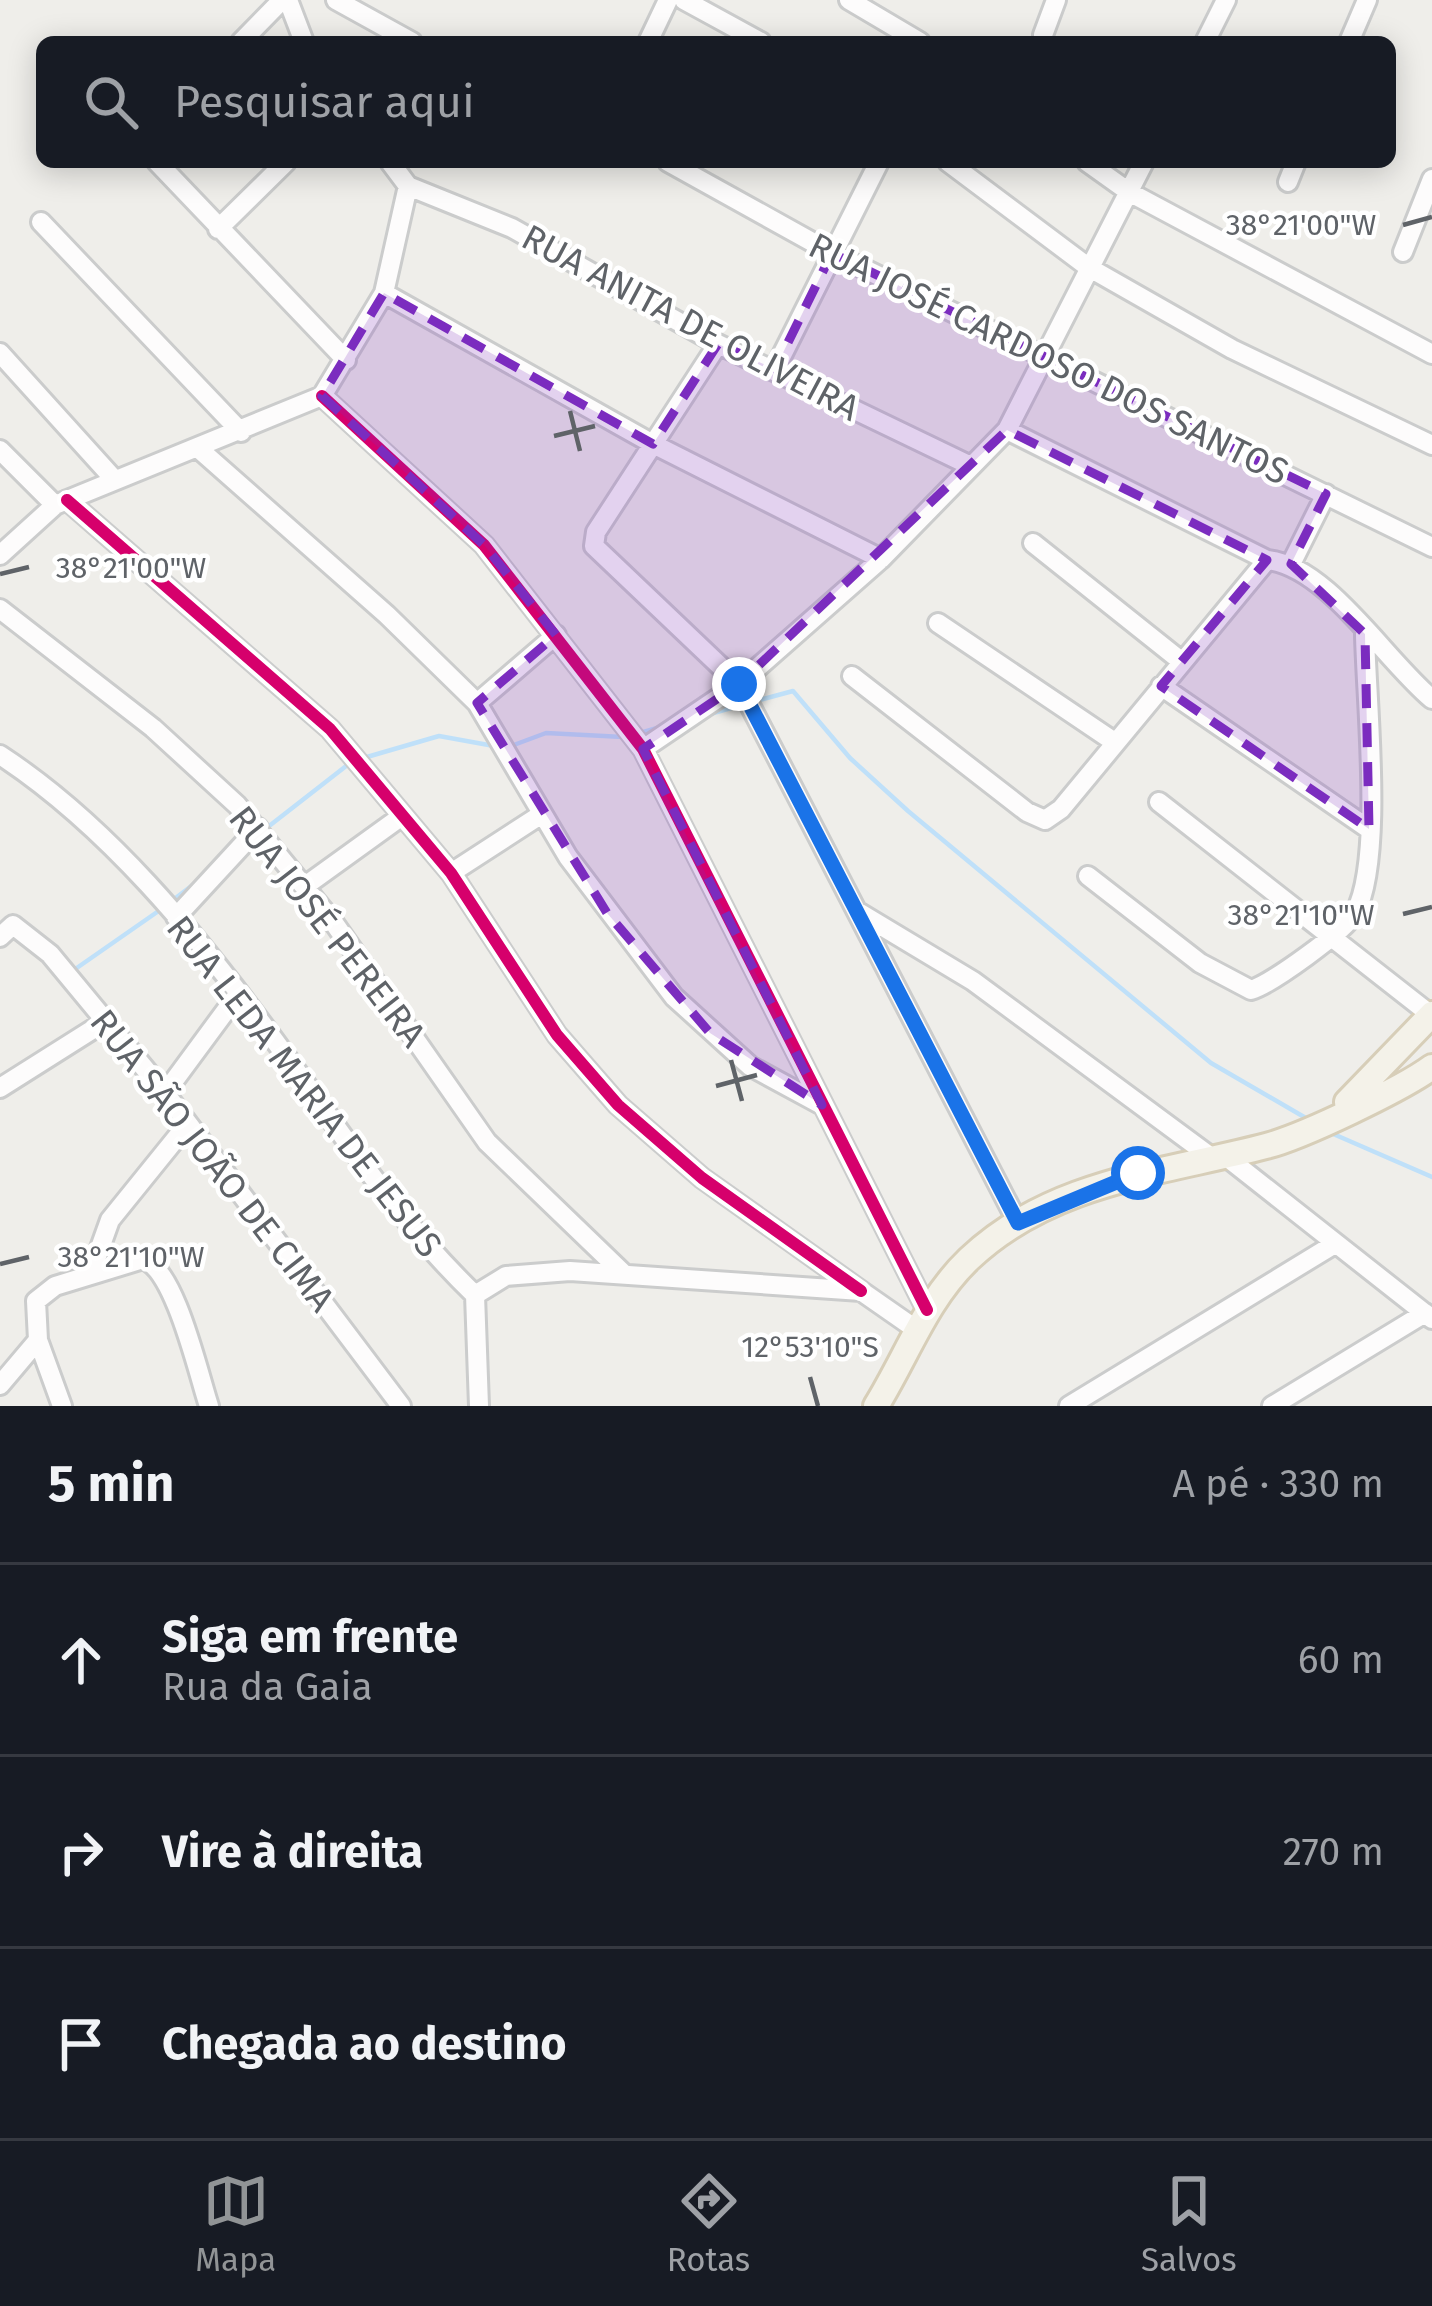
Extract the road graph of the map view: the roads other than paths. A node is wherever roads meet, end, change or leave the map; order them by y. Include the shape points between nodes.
1 (285, 0) edge
2 (336, 0) edge
3 (668, 0) edge
4 (684, 0) edge
5 (849, 0) edge
6 (899, 0) edge
7 (1056, 0) edge
8 (1226, 0) edge
9 (1367, 0) edge
10 (889, 21) junction
11 (1043, 35) dead end
12 (247, 36) edge
13 (301, 36) edge
14 (401, 36) edge
15 (651, 36) edge
16 (750, 36) edge
17 (911, 36) edge
18 (1208, 36) edge
19 (1352, 36) edge
20 (162, 168) edge
21 (280, 168) edge
22 (395, 168) edge
23 (679, 168) edge
24 (876, 168) edge
25 (956, 168) edge
26 (1095, 168) edge
27 (1141, 168) edge
28 (1294, 168) edge
29 (1432, 179) edge
30 (1288, 182) dead end
31 (408, 185) junction
32 (1129, 192) junction
33 (41, 222) dead end
34 (218, 229) junction
35 (1403, 252) dead end
36 (832, 254) junction
37 (1088, 267) junction
38 (385, 293) junction
39 (718, 344) junction
40 (0, 353) edge
41 (1432, 354) edge
42 (1046, 357) junction
43 (346, 360) junction
44 (775, 369) junction
45 (322, 396) junction
46 (1007, 430) junction
47 (241, 432) junction
48 (652, 444) junction
49 (1432, 445) edge
50 (199, 449) junction
51 (0, 450) edge
52 (970, 466) junction
53 (113, 478) junction
54 (1327, 494) junction
55 (61, 503) junction
56 (1033, 544) dead end
57 (1432, 547) edge
58 (0, 555) edge
59 (881, 559) junction
60 (1267, 560) junction
61 (1291, 564) junction
62 (0, 609) edge
63 (938, 623) dead end
64 (1365, 634) junction
65 (556, 635) junction
66 (1181, 662) junction
67 (852, 676) dead end
68 (739, 684) junction
69 (1161, 686) junction
70 (1432, 699) edge
71 (477, 703) junction
72 (1113, 741) junction
73 (643, 748) junction
74 (0, 754) edge
75 (1159, 802) dead end
76 (542, 814) junction
77 (402, 816) junction
78 (258, 828) junction
79 (1369, 829) junction
80 (451, 873) junction
81 (1088, 876) dead end
82 (305, 886) junction
83 (860, 913) junction
84 (176, 917) junction
85 (7, 931) edge
86 (1330, 935) junction
87 (238, 994) junction
88 (1432, 1015) edge
89 (106, 1021) junction
90 (1432, 1067) edge
91 (1387, 1080) junction
92 (0, 1088) edge
93 (166, 1093) junction
94 (822, 1106) junction
95 (186, 1126) junction
96 (1217, 1156) junction
97 (1018, 1223) junction
98 (1333, 1245) junction
99 (91, 1273) junction
100 (623, 1274) junction
101 (861, 1291) junction
102 (475, 1295) junction
103 (1429, 1316) edge
104 (922, 1320) junction
105 (38, 1340) junction
106 (0, 1385) edge
107 (878, 1405) edge
108 (62, 1406) edge
109 (208, 1406) edge
110 (401, 1406) edge
111 (479, 1406) edge
112 (1069, 1406) edge
113 (1272, 1406) edge

1 - 12 street
1 - 13 street
2 - 14 street
3 - 15 street
4 - 16 street
5 - 10 street
6 - 10 street
7 - 11 street
8 - 18 street
9 - 19 street
10 - 17 street
20 - 34 street
21 - 34 street
22 - 31 street
23 - 36 street, RUA JOSÉ CARDOSO DOS SANTOS
24 - 36 street
25 - 37 street
26 - 32 street
27 - 32 street
28 - 30 street
29 - 35 street
31 - 38 street
31 - 39 street, RUA ANITA DE OLIVEIRA via 512,228
32 - 37 street
32 - 41 street
33 - 47 street
34 - 43 street
36 - 42 street, RUA JOSÉ CARDOSO DOS SANTOS
36 - 44 street
37 - 42 street
37 - 49 street via 1232,349
38 - 43 street
38 - 48 street
39 - 44 street, RUA ANITA DE OLIVEIRA
39 - 48 street
40 - 53 street
42 - 46 street
42 - 54 street, RUA JOSÉ CARDOSO DOS SANTOS
43 - 45 street
44 - 52 street, RUA ANITA DE OLIVEIRA
45 - 47 street
45 - 65 street via 484,544
46 - 52 street
46 - 60 street
47 - 50 street
48 - 59 street
48 - 68 street via 594,546
50 - 53 street
50 - 71 street
51 - 55 street
52 - 59 street
53 - 55 street
54 - 57 street, RUA JOSÉ CARDOSO DOS SANTOS
54 - 61 street
55 - 58 street
55 - 77 street via 271,672
56 - 66 street
59 - 68 street
60 - 61 street
60 - 66 street
61 - 64 street via 1323,586
62 - 78 street, RUA JOSÉ PEREIRA via 153,728
63 - 72 street
64 - 70 street
64 - 79 street
65 - 71 street
65 - 73 street
66 - 69 street
67 - 72 street via 1045,820
68 - 73 street
68 - 83 street
69 - 72 street
69 - 79 street
71 - 76 street
73 - 94 street
74 - 84 street, RUA LEDA MARIA DE JESUS via 65,806
75 - 86 street
76 - 80 street
76 - 94 street via 674,997 750,1066
77 - 80 street
77 - 82 street
78 - 82 street, RUA JOSÉ PEREIRA
78 - 84 street
79 - 86 street via 1355,913
80 - 101 street via 602,1089 702,1178
81 - 86 street via 1200,963 1250,990
82 - 100 street, RUA JOSÉ PEREIRA via 487,1142
83 - 96 street via 973,981
83 - 97 street
84 - 87 street, RUA LEDA MARIA DE JESUS
85 - 89 street, RUA SÃO JOÃO DE CIMA via 50,954
86 - 88 street
87 - 93 street
87 - 102 street, RUA LEDA MARIA DE JESUS via 407,1228
88 - 91 main road
89 - 92 street
89 - 93 street, RUA SÃO JOÃO DE CIMA
90 - 91 main road
91 - 96 main road via 1282,1141
93 - 95 street, RUA SÃO JOÃO DE CIMA
94 - 104 street
95 - 99 street via 110,1220
95 - 110 street, RUA SÃO JOÃO DE CIMA
96 - 97 main road via 1099,1186
96 - 98 street
97 - 104 main road via 972,1257
98 - 103 street
98 - 112 street
99 - 105 street via 36,1300
99 - 109 street via 143,1259 155,1264 169,1284
100 - 101 street
100 - 102 street via 516,1274
101 - 104 street
102 - 111 street
103 - 113 street
104 - 107 main road
105 - 106 street
105 - 108 street

